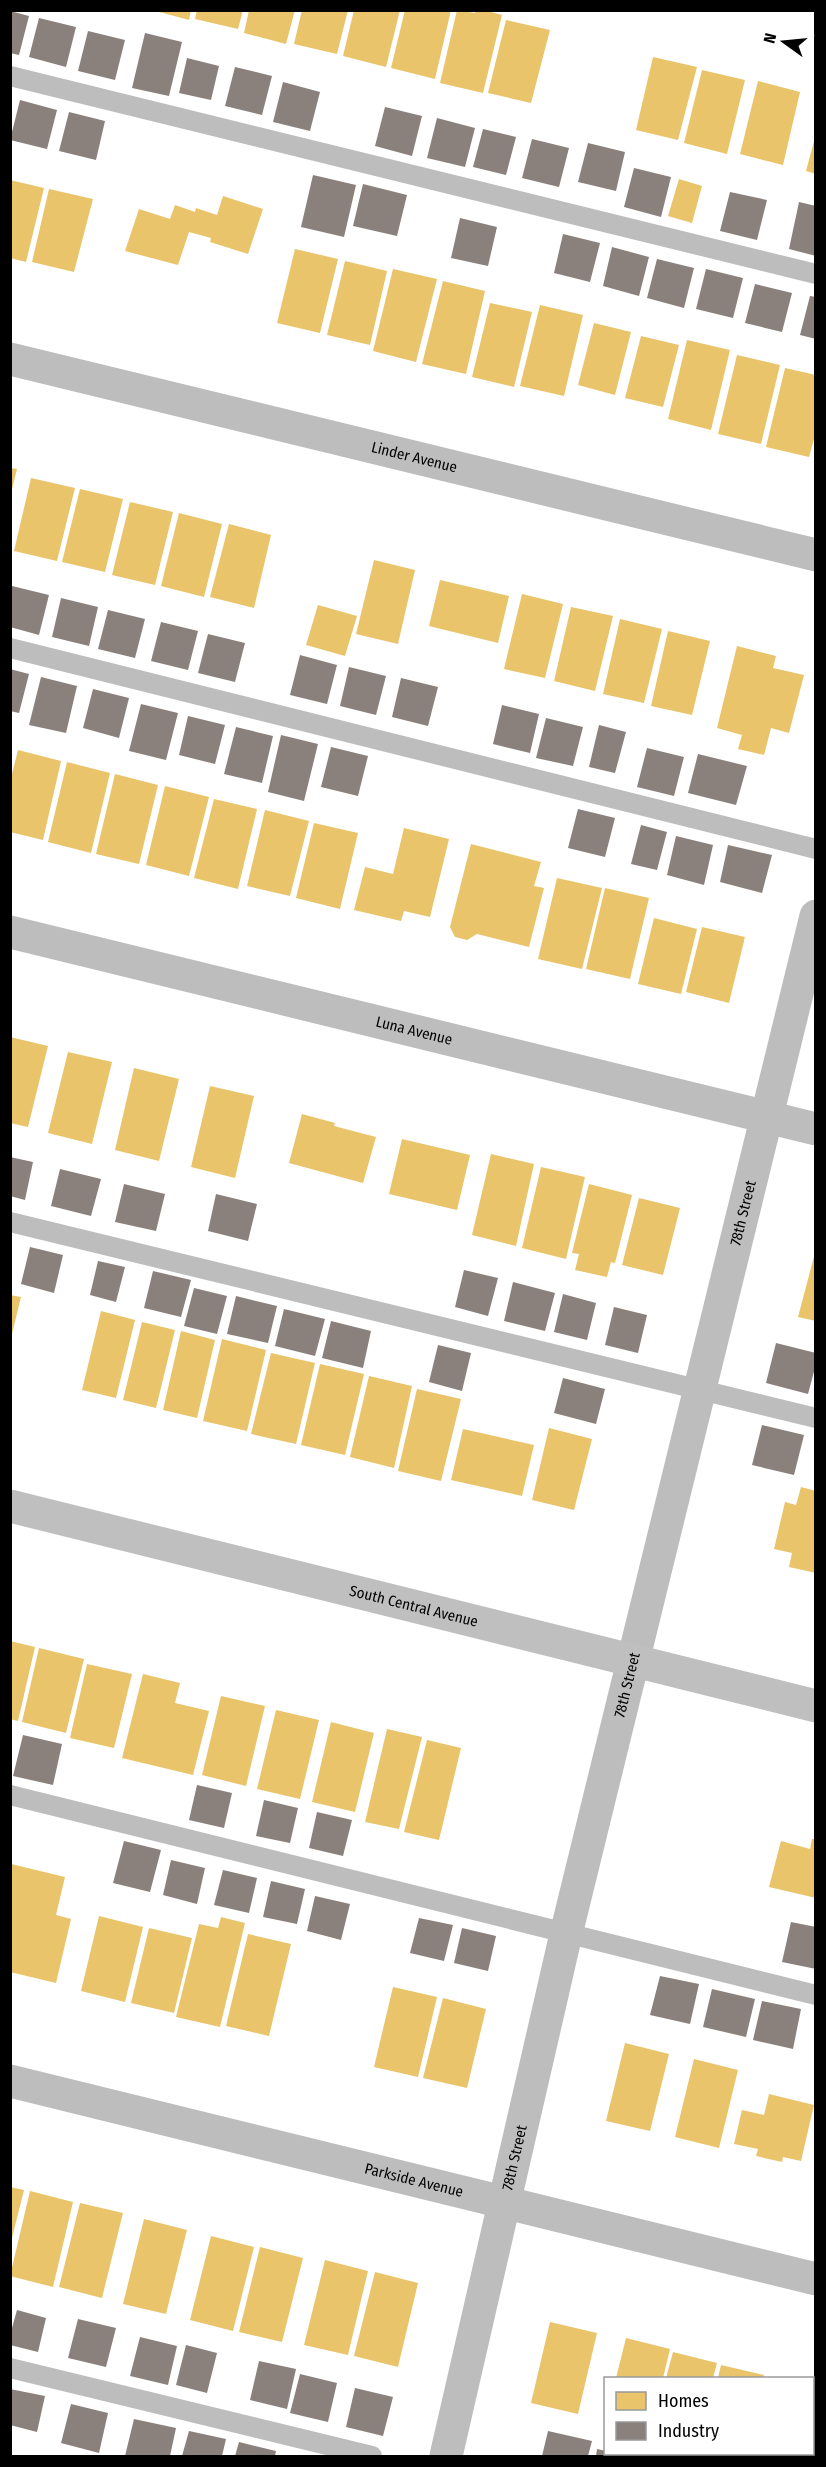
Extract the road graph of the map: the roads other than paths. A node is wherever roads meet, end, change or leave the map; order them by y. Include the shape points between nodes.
1 (10, 76) edge
2 (816, 274) edge
3 (10, 359) edge
4 (816, 555) edge
5 (10, 648) edge
6 (816, 849) edge
7 (816, 916) edge
8 (10, 932) edge
9 (767, 1117) junction
10 (816, 1129) edge
11 (10, 1222) edge
12 (700, 1391) junction
13 (816, 1419) edge
14 (10, 1506) edge
15 (633, 1660) junction
16 (816, 1706) edge
17 (10, 1795) edge
18 (566, 1934) junction
19 (816, 1995) edge
20 (10, 2081) edge
21 (505, 2201) junction
22 (816, 2279) edge
23 (10, 2368) edge
24 (372, 2457) edge
25 (446, 2457) edge

1 - 2 lane
3 - 4 street, Linder Avenue
5 - 6 lane
7 - 9 street, 78th Street
8 - 9 street, Luna Avenue
9 - 10 street, Luna Avenue
9 - 12 street, 78th Street
11 - 12 lane
12 - 13 lane
12 - 15 street, 78th Street
14 - 15 street, South Central Avenue
15 - 16 street, South Central Avenue
15 - 18 street, 78th Street
17 - 18 lane
18 - 19 lane
18 - 21 street, 78th Street
20 - 21 street, Parkside Avenue
21 - 22 street, Parkside Avenue
21 - 25 street, 78th Street
23 - 24 lane

